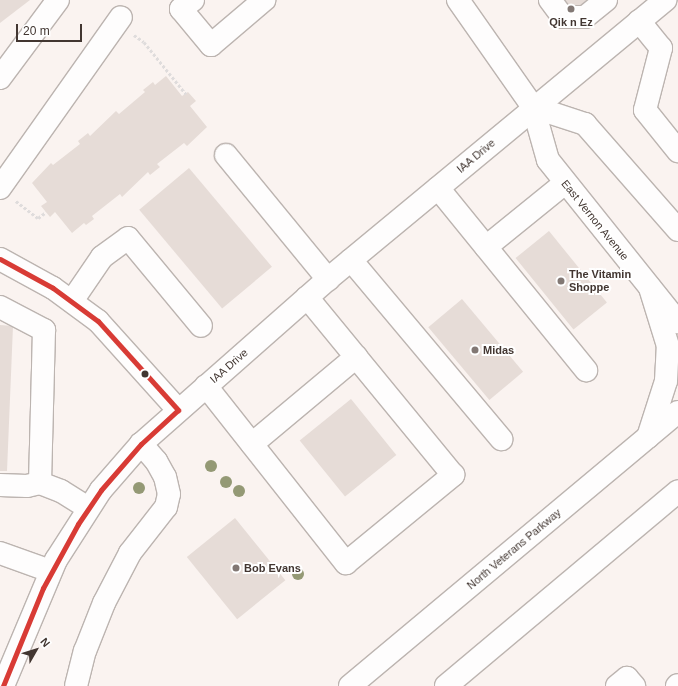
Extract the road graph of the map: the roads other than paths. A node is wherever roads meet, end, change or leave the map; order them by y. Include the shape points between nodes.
1 (58, 0) edge
2 (193, 0) edge
3 (264, 0) edge
4 (458, 0) edge
5 (550, 0) edge
6 (606, 0) edge
7 (661, 1) edge
8 (119, 21) road end
9 (639, 21) junction
10 (0, 78) edge
11 (533, 107) junction
12 (677, 148) edge
13 (226, 155) dead end
14 (565, 183) junction
15 (438, 188) junction
16 (5, 193) edge
17 (678, 230) edge
18 (486, 247) junction
19 (0, 259) edge
20 (351, 260) junction
21 (328, 279) junction
22 (650, 288) junction
23 (307, 297) junction
24 (72, 301) junction
25 (0, 307) edge
26 (678, 322) edge
27 (201, 326) dead end
28 (356, 357) junction
29 (586, 370) dead end
30 (206, 386) junction
31 (178, 410) junction
32 (678, 412) edge
33 (648, 437) junction
34 (501, 439) dead end
35 (141, 444) junction
36 (252, 444) junction
37 (40, 483) junction
38 (0, 485) edge
39 (678, 491) edge
40 (88, 508) junction
41 (0, 553) edge
42 (50, 572) junction
43 (3, 678) edge
44 (76, 686) edge
45 (350, 686) edge
46 (446, 686) edge
47 (617, 686) edge
48 (634, 686) edge

1 - 10 main road
2 - 3 main road via 181,9 211,45
4 - 11 main road, East Vernon Avenue
5 - 6 main road via 563,17 585,18
7 - 9 main road, IAA Drive
8 - 16 main road
9 - 11 main road, IAA Drive
9 - 12 main road via 660,48 645,110
11 - 14 main road, East Vernon Avenue via 548,160
11 - 15 main road, IAA Drive
11 - 17 main road via 585,124
13 - 21 main road
14 - 18 main road
14 - 22 main road, East Vernon Avenue
15 - 18 main road
15 - 20 main road, IAA Drive
18 - 29 main road
19 - 24 main road
20 - 21 main road, IAA Drive
20 - 34 main road
21 - 23 main road, IAA Drive
22 - 26 main road, East Vernon Avenue
22 - 33 main road via 668,346 666,381
23 - 28 main road
23 - 30 main road, IAA Drive
24 - 27 main road via 102,257 128,238
24 - 31 main road via 118,340
25 - 37 main road via 44,330
28 - 36 main road
28 - 36 main road via 453,475 346,562
30 - 31 main road, IAA Drive
30 - 36 main road
31 - 35 main road, IAA Drive
32 - 33 main road, North Veterans Parkway
33 - 45 main road, North Veterans Parkway
35 - 40 main road, IAA Drive
35 - 44 main road via 156,461 165,477 169,494 166,507 130,553 104,603 85,650
37 - 38 main road via 26,486
37 - 40 main road via 61,491
39 - 46 main road
40 - 42 main road, IAA Drive
41 - 42 main road
42 - 43 main road, IAA Drive
47 - 48 main road via 627,678

